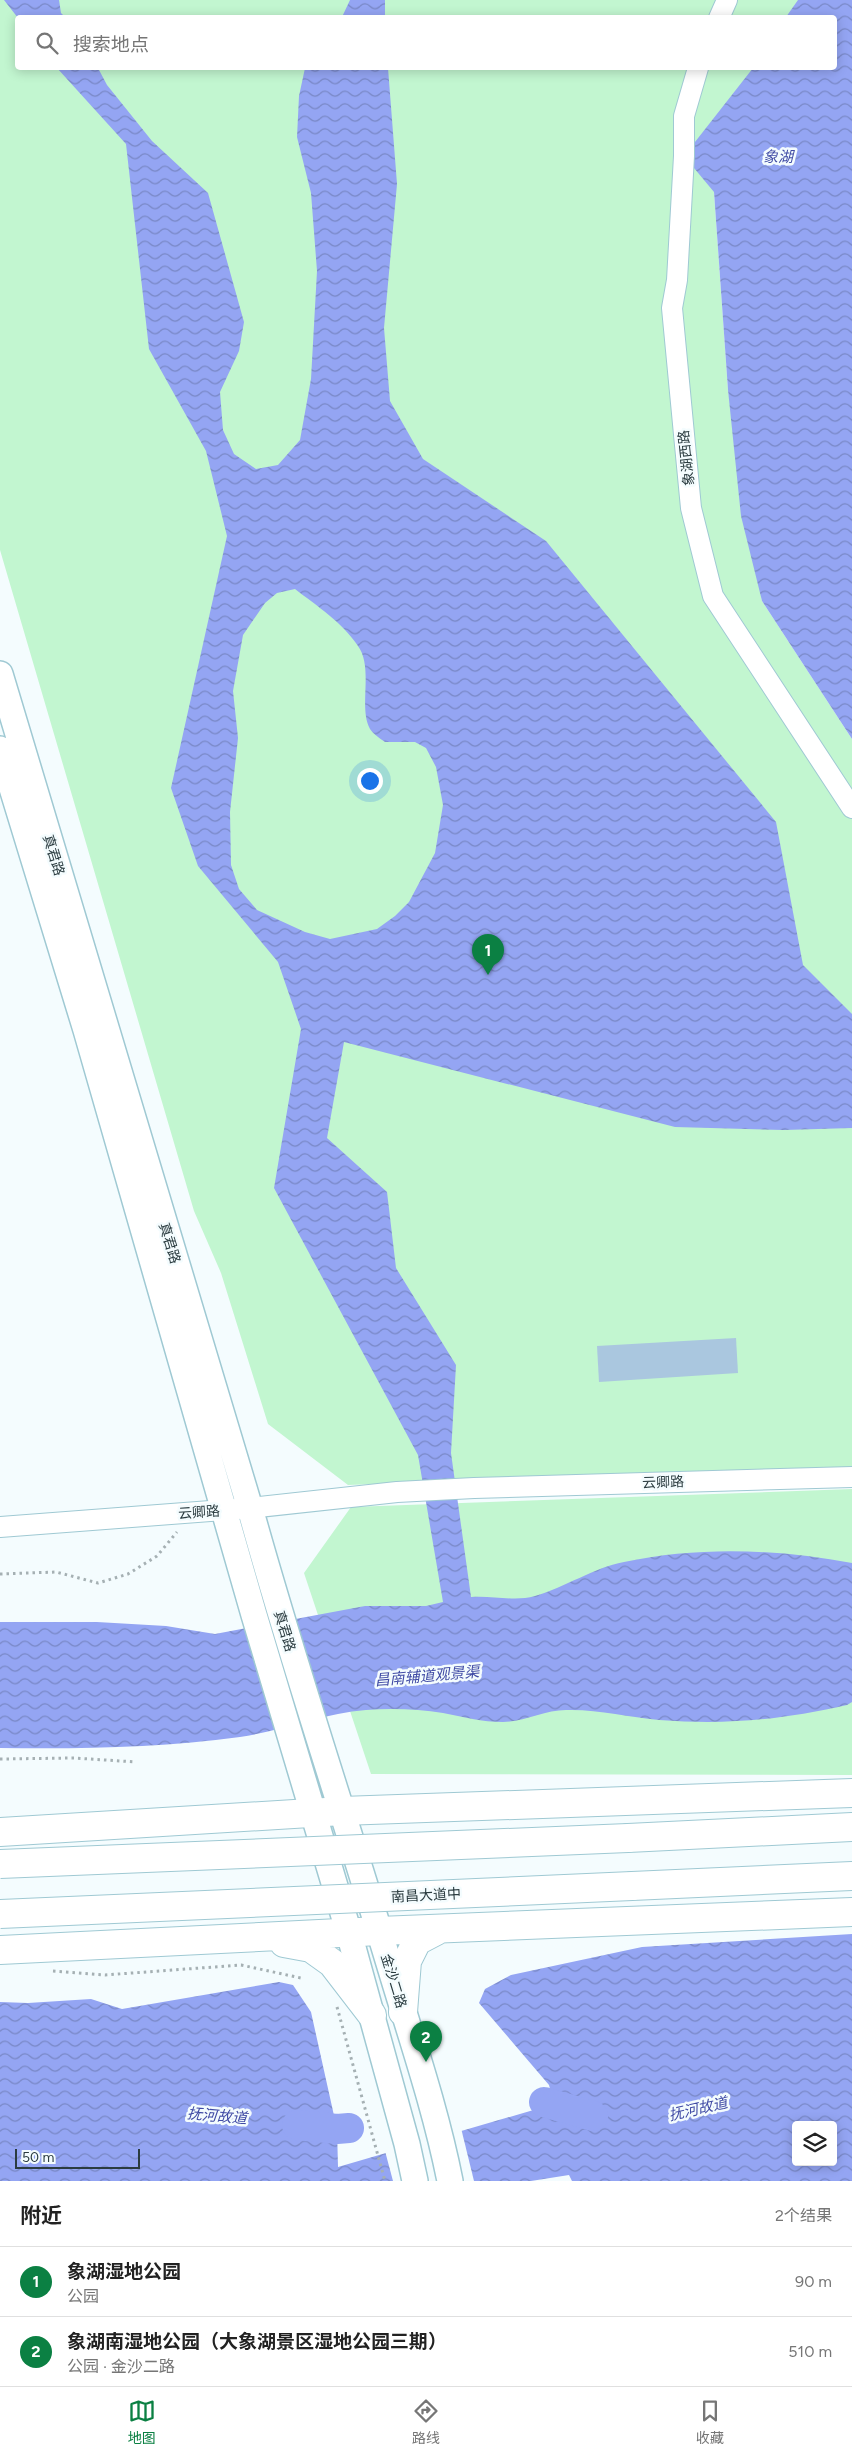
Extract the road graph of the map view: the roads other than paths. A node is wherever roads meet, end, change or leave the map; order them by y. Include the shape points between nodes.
1 (727, 0) edge
2 (720, 15) edge
3 (697, 70) edge
4 (0, 674) edge
5 (0, 749) edge
6 (852, 808) edge
7 (852, 1477) edge
8 (250, 1508) junction
9 (223, 1510) junction
10 (0, 1527) edge
11 (852, 1793) edge
12 (342, 1811) junction
13 (315, 1814) junction
14 (852, 1827) edge
15 (0, 1832) edge
16 (0, 1864) edge
17 (852, 1876) edge
18 (847, 1911) edge
19 (0, 1914) edge
20 (440, 1929) junction
21 (379, 1931) junction
22 (349, 1933) junction
23 (258, 1938) junction
24 (0, 1950) edge
25 (403, 2012) junction
26 (372, 2015) junction
27 (415, 2181) edge
28 (450, 2181) edge

1 - 2 street
3 - 6 street, 象湖西路 via 684,116 678,280 672,308 691,508 713,596
4 - 8 main road, 真君路
5 - 9 main road, 真君路 via 86,1030
7 - 8 street, 云卿路 via 474,1488 397,1492
8 - 9 street, 云卿路
8 - 12 main road, 真君路 via 277,1606
9 - 10 street, 云卿路
9 - 13 main road, 真君路
11 - 12 highway
12 - 13 highway
12 - 21 main road, 金沙二路
13 - 15 highway
13 - 22 main road
14 - 16 highway, bridge
17 - 19 highway, 南昌大道中, bridge
18 - 20 highway
20 - 21 highway
20 - 25 highway via 417,1941 407,1961
21 - 22 highway
21 - 25 main road, 金沙二路
22 - 23 highway
22 - 26 main road
23 - 24 highway
23 - 26 highway via 311,1948 332,1963
25 - 28 main road, 金沙二路
26 - 27 main road

